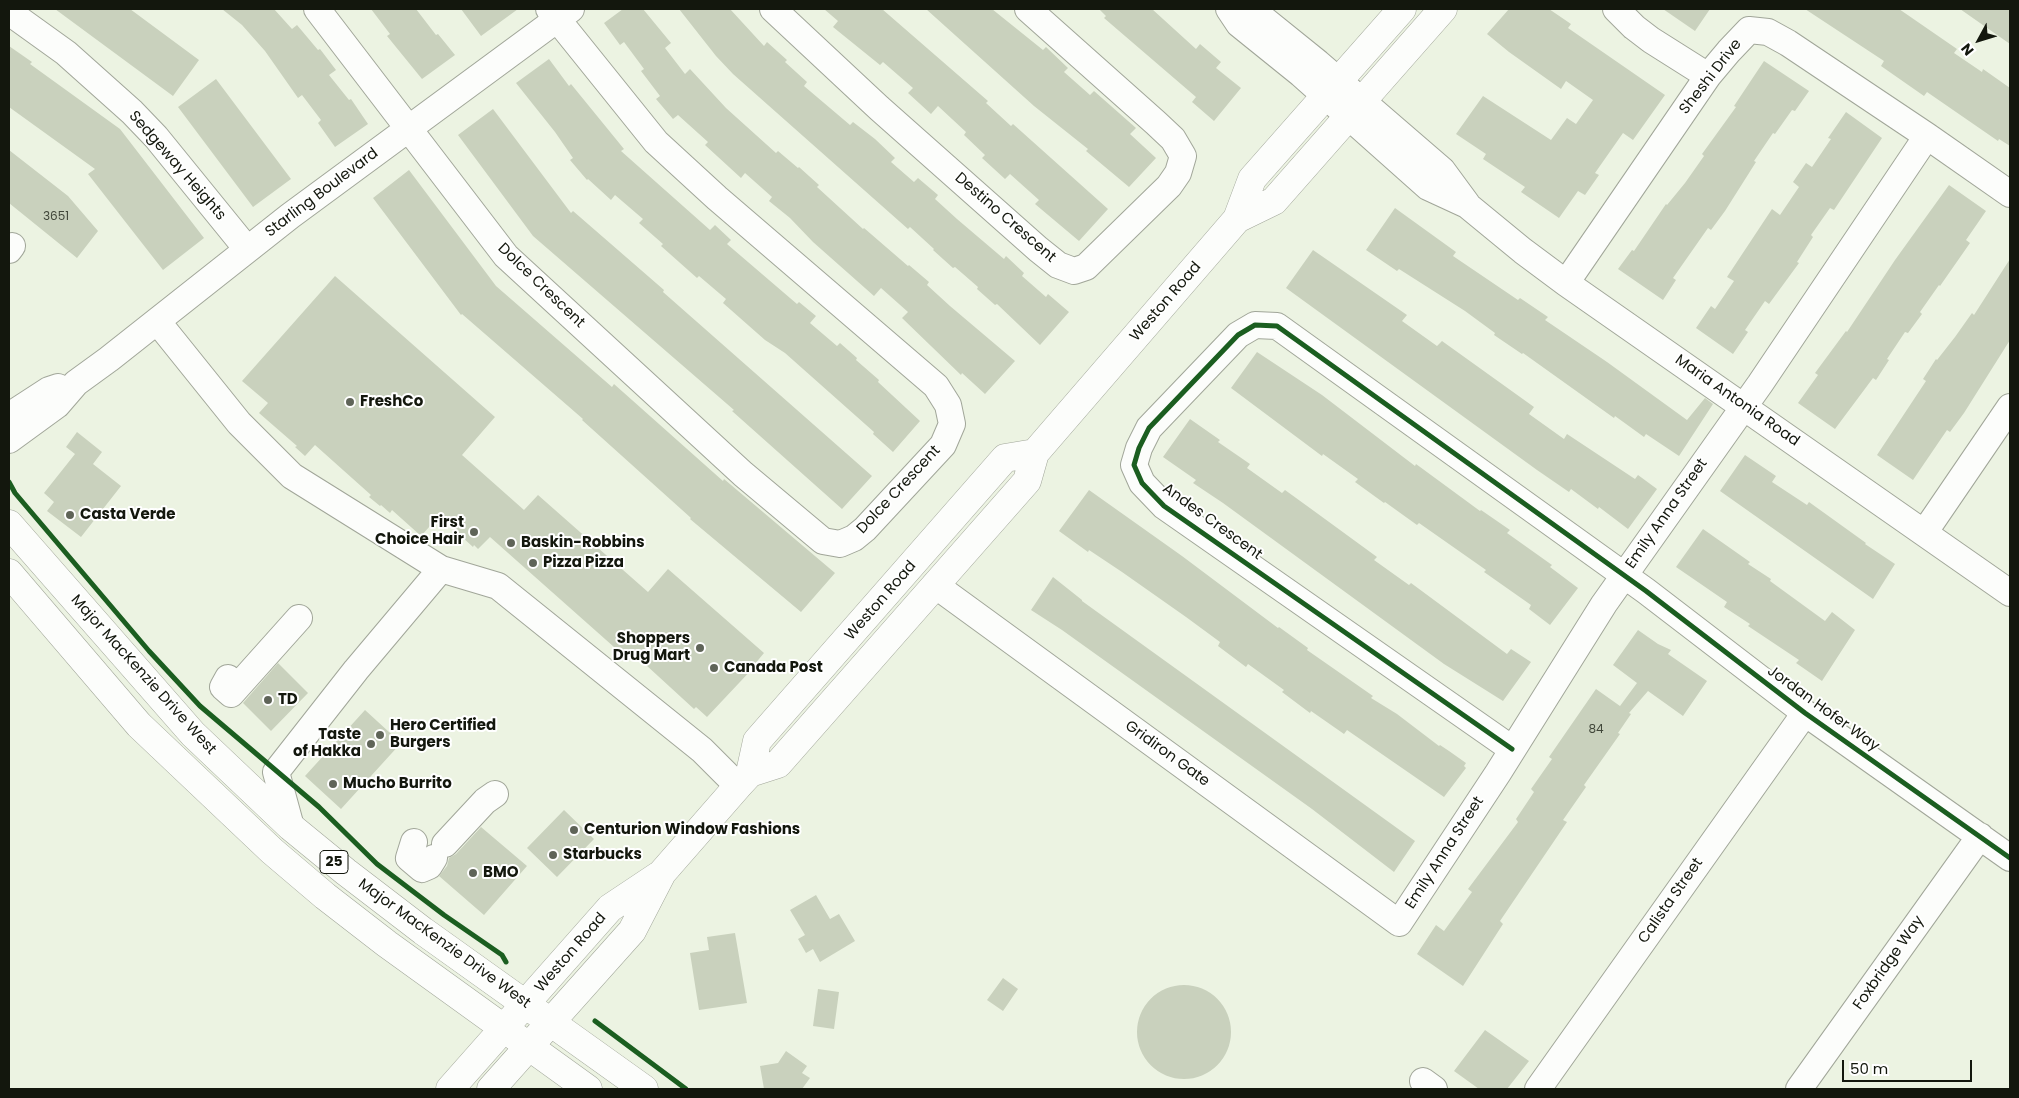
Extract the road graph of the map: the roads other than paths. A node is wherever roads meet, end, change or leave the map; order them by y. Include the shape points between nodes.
1 (317, 9) edge
2 (773, 9) edge
3 (1028, 9) edge
4 (1229, 9) edge
5 (1251, 9) edge
6 (1402, 9) edge
7 (1443, 9) edge
8 (1616, 9) edge
9 (9, 12) edge
10 (559, 12) edge
11 (1708, 76) junction
12 (1332, 88) junction
13 (1356, 109) junction
14 (410, 128) junction
15 (1927, 136) junction
16 (2010, 194) edge
17 (1237, 219) junction
18 (247, 249) junction
19 (1566, 283) junction
20 (157, 321) junction
21 (76, 383) junction
22 (1744, 406) junction
23 (2010, 407) edge
24 (9, 416) edge
25 (9, 440) edge
26 (1035, 453) junction
27 (9, 524) edge
28 (1924, 533) junction
29 (442, 569) junction
30 (9, 572) edge
31 (1624, 576) junction
32 (935, 585) junction
33 (2010, 593) edge
34 (298, 618) dead end
35 (228, 678) dead end
36 (1805, 713) junction
37 (1512, 749) junction
38 (744, 779) junction
39 (495, 794) dead end
40 (291, 827) junction
41 (1980, 836) junction
42 (414, 842) dead end
43 (2010, 858) edge
44 (662, 873) junction
45 (1399, 923) joint
46 (526, 1004) junction
47 (551, 1022) junction
48 (504, 1029) junction
49 (529, 1047) junction
50 (450, 1089) edge
51 (491, 1089) edge
52 (588, 1089) edge
53 (644, 1089) edge
54 (1538, 1089) edge
55 (1799, 1089) edge

1 - 14 street, Dolce Crescent
2 - 3 street, Destino Crescent via 878,108 1038,249 1058,265 1074,271 1086,267 1169,186 1178,173 1182,156 1173,139
4 - 12 street via 1239,24 1301,74
5 - 12 street
6 - 12 main road, Weston Road
7 - 13 main road, Weston Road
8 - 11 street via 1651,40
9 - 18 street, Sedgeway Heights via 66,53 132,112
10 - 14 street, Starling Boulevard
10 - 14 street, Dolce Crescent via 656,142 936,386 948,405 952,424 942,445 854,538 840,544 823,542 714,448 506,256
11 - 15 street, Sheshi Drive via 1749,30 1768,32
11 - 19 street, Sheshi Drive
12 - 13 street, Maria Antonia Road
12 - 17 main road, Weston Road via 1252,179
13 - 17 main road, Weston Road via 1274,201
13 - 19 street, Maria Antonia Road via 1428,187 1467,205
14 - 18 street, Starling Boulevard
15 - 16 street, Sheshi Drive
15 - 22 street, Emily Anna Street
17 - 26 main road, Weston Road
18 - 20 street, Starling Boulevard
19 - 22 street, Maria Antonia Road
20 - 21 street, Starling Boulevard
20 - 29 street via 239,423 292,476
21 - 24 street, Starling Boulevard via 49,390
21 - 25 street, Starling Boulevard via 57,405
22 - 28 street, Maria Antonia Road
22 - 31 street, Emily Anna Street
23 - 28 street
26 - 32 main road, Weston Road via 1027,481
26 - 38 main road, Weston Road via 1005,458 757,741
27 - 40 main road, Major MacKenzie Drive West / 25 via 193,734
28 - 33 street, Maria Antonia Road
29 - 38 street via 498,586 702,750
29 - 40 street via 356,670 276,772
30 - 48 main road, 25 via 139,725 235,818 325,896
31 - 36 street, Jordan Hofer Way
31 - 37 street, Emily Anna Street
31 - 37 street, Andes Crescent via 1277,326 1255,325 1238,335 1150,428 1134,465 1142,483 1164,506
32 - 38 main road, Weston Road via 778,764
32 - 45 street, Gridiron Gate
34 - 35 street via 231,694 223,686
36 - 41 street, Jordan Hofer Way
36 - 54 street, Calista Street
37 - 45 street, Emily Anna Street
38 - 44 main road, Weston Road
39 - 42 street via 429,866 422,869 409,858
40 - 46 main road, Major MacKenzie Drive West / 25 via 388,905
41 - 43 street, Jordan Hofer Way
41 - 55 street, Foxbridge Way
44 - 46 main road, Weston Road via 610,908
44 - 47 main road, Weston Road via 632,931
46 - 47 main road, Major MacKenzie Drive West / 25
46 - 48 main road, Weston Road
47 - 49 main road, Weston Road
47 - 53 main road, Major MacKenzie Drive West / 25
48 - 49 main road, 25
48 - 50 main road, Weston Road
49 - 51 main road, Weston Road
49 - 52 main road, 25

